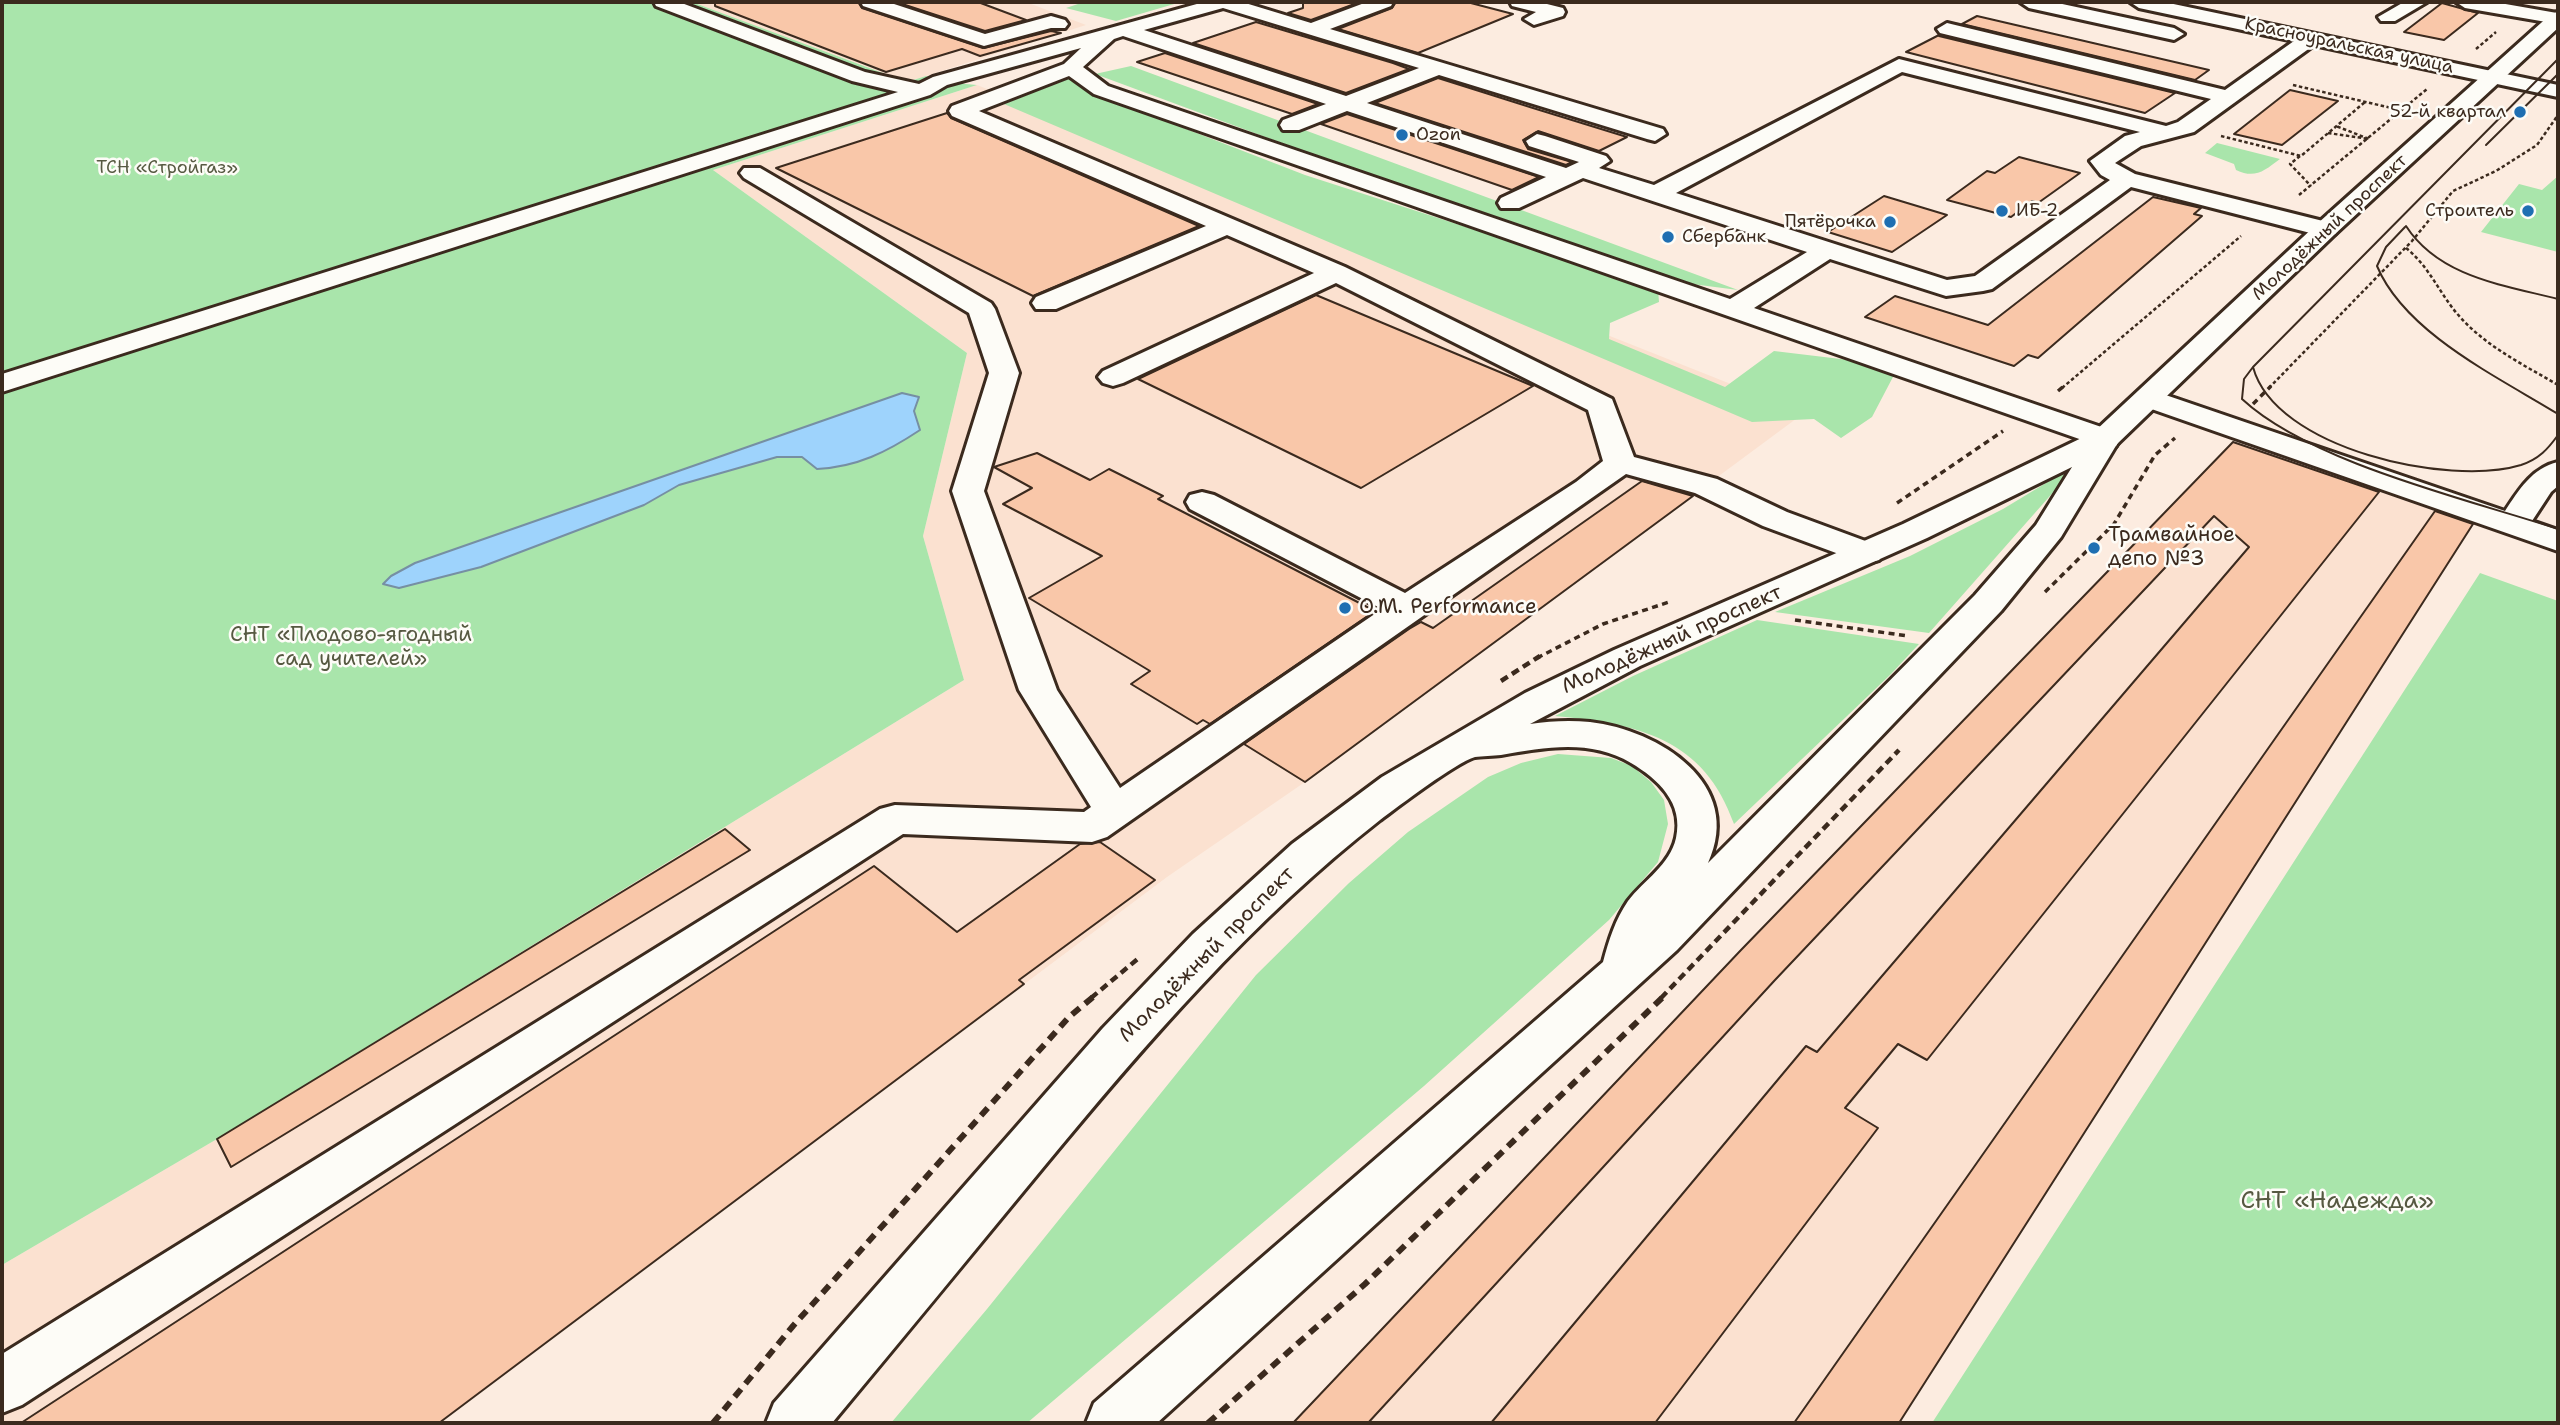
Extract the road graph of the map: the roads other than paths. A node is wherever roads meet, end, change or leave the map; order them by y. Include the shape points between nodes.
1 (663, 2) edge
2 (870, 2) edge
3 (1223, 2) edge
4 (1384, 2) edge
5 (1519, 2) edge
6 (2029, 2) edge
7 (2139, 2) edge
8 (2418, 2) edge
9 (2465, 2) edge
10 (1250, 11) junction
11 (2388, 16) dead end
12 (1534, 19) dead end
13 (2558, 19) edge
14 (1225, 23) dead end
15 (1311, 29) junction
16 (1947, 29) dead end
17 (1109, 32) junction
18 (2311, 38) junction
19 (2197, 39) dead end
20 (1168, 45) junction
21 (1251, 51) dead end
22 (1071, 68) junction
23 (1438, 68) junction
24 (2494, 77) junction
25 (1379, 91) junction
26 (2558, 91) edge
27 (923, 92) junction
28 (1350, 93) junction
29 (2229, 97) junction
30 (1418, 103) dead end
31 (1291, 125) dead end
32 (2176, 130) junction
33 (1521, 136) dead end
34 (1582, 169) junction
35 (752, 173) dead end
36 (2127, 179) junction
37 (1657, 194) junction
38 (1510, 203) dead end
39 (1227, 226) junction
40 (2326, 229) junction
41 (1827, 250) junction
42 (1336, 273) junction
43 (1046, 303) dead end
44 (1733, 309) junction
45 (1113, 377) dead end
46 (2, 383) edge
47 (2151, 398) junction
48 (2105, 439) junction
49 (1620, 463) junction
50 (2558, 471) edge
51 (1202, 502) dead end
52 (2512, 525) junction
53 (2555, 533) edge
54 (1867, 553) junction
55 (1407, 608) junction
56 (1462, 748) junction
57 (1114, 811) junction
58 (1623, 974) junction
59 (2, 1386) edge
60 (795, 1423) edge
61 (1115, 1423) edge

1 - 27 main road via 859,78
2 - 17 main road via 984,40 1051,22
3 - 10 main road
3 - 17 main road
4 - 15 main road
5 - 12 main road via 1556,12
6 - 19 main road
7 - 18 main road, Красноуральская улица
8 - 11 main road
9 - 13 main road
10 - 14 main road
10 - 15 main road
13 - 24 main road, Молодёжный проспект
15 - 23 main road
16 - 29 main road
17 - 20 main road
17 - 22 main road
17 - 27 main road via 940,81
18 - 24 main road, Красноуральская улица
18 - 29 main road
20 - 21 main road via 1200,35
20 - 28 main road
22 - 39 main road via 960,111
22 - 44 main road via 1101,90
23 - 25 main road
23 - 34 main road via 1655,134
24 - 26 main road, Красноуральская улица
24 - 40 main road, Молодёжный проспект
25 - 28 main road
25 - 30 main road
27 - 46 main road
28 - 31 main road
28 - 34 main road
29 - 32 main road
32 - 36 main road via 2133,141 2102,161
32 - 37 main road via 1899,65
33 - 34 main road
34 - 37 main road
34 - 38 main road
35 - 57 main road via 981,309 1004,373 968,491 1038,690
36 - 40 main road
36 - 41 main road via 1983,283 1946,288
37 - 41 main road
39 - 42 main road
39 - 43 main road
40 - 47 main road, Молодёжный проспект
41 - 44 main road
42 - 45 main road
42 - 49 main road via 1601,405
44 - 48 main road
47 - 48 main road, Молодёжный проспект
47 - 52 main road
48 - 54 main road, Молодёжный проспект
48 - 58 main road, Молодёжный проспект via 2049,530 1989,603
49 - 54 main road via 1706,486 1775,519
49 - 55 main road
50 - 52 main road via 2539,485
51 - 55 main road
52 - 53 main road
54 - 56 main road, Молодёжный проспект via 1627,659 1539,702
55 - 57 main road
56 - 58 main road via 1551,734 1594,736 1634,747 1664,764 1688,791 1700,822 1688,860 1639,919
56 - 60 main road, Молодёжный проспект via 1396,787 1307,855 1209,946 1120,1041
57 - 59 main road via 1092,827 895,819
58 - 61 main road, Молодёжный проспект

